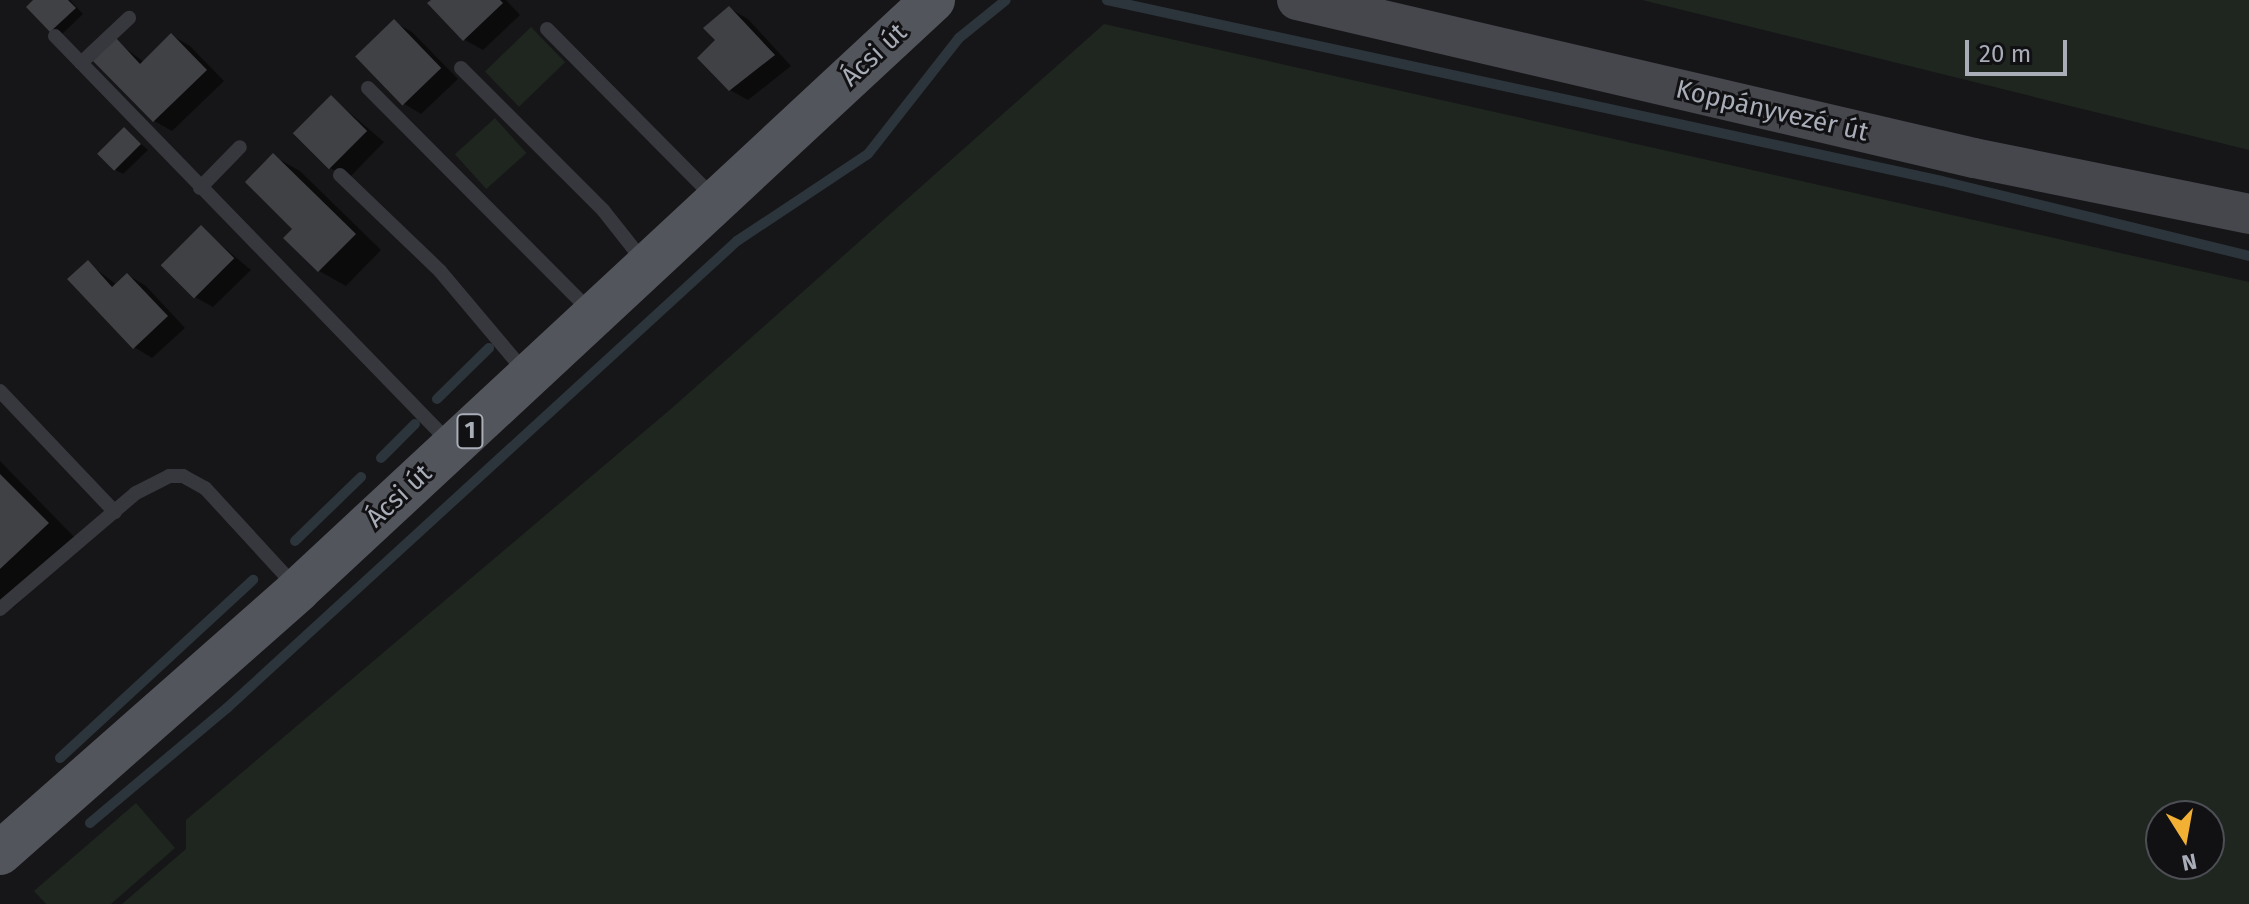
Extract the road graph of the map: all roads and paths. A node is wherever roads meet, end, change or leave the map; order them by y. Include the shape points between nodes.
1 (933, 0) edge
2 (1297, 0) edge
3 (129, 18) dead end
4 (547, 29) dead end
5 (55, 36) dead end
6 (81, 63) junction
7 (461, 68) dead end
8 (368, 88) dead end
9 (240, 147) dead end
10 (340, 175) dead end
11 (200, 188) junction
12 (716, 201) junction
13 (2249, 214) edge
14 (647, 265) junction
15 (594, 315) junction
16 (529, 376) junction
17 (0, 391) edge
18 (453, 446) junction
19 (115, 512) junction
20 (298, 590) junction
21 (0, 609) edge
22 (0, 853) edge

1 - 12 main road, Ácsi út / 1
2 - 13 street, Koppányvezér út via 1974,158
3 - 6 lane
4 - 12 lane via 682,160
5 - 6 lane
6 - 11 lane
7 - 14 lane via 603,210
8 - 15 lane
9 - 11 lane
10 - 16 lane via 440,271
11 - 18 lane
12 - 14 main road, Ácsi út / 1
14 - 15 main road, Ácsi út / 1
15 - 16 main road, Ácsi út / 1
16 - 18 main road, Ácsi út / 1
17 - 19 lane
18 - 20 main road, Ácsi út / 1
19 - 20 lane via 155,481 194,479
19 - 21 lane
20 - 22 main road, Ácsi út / 1

